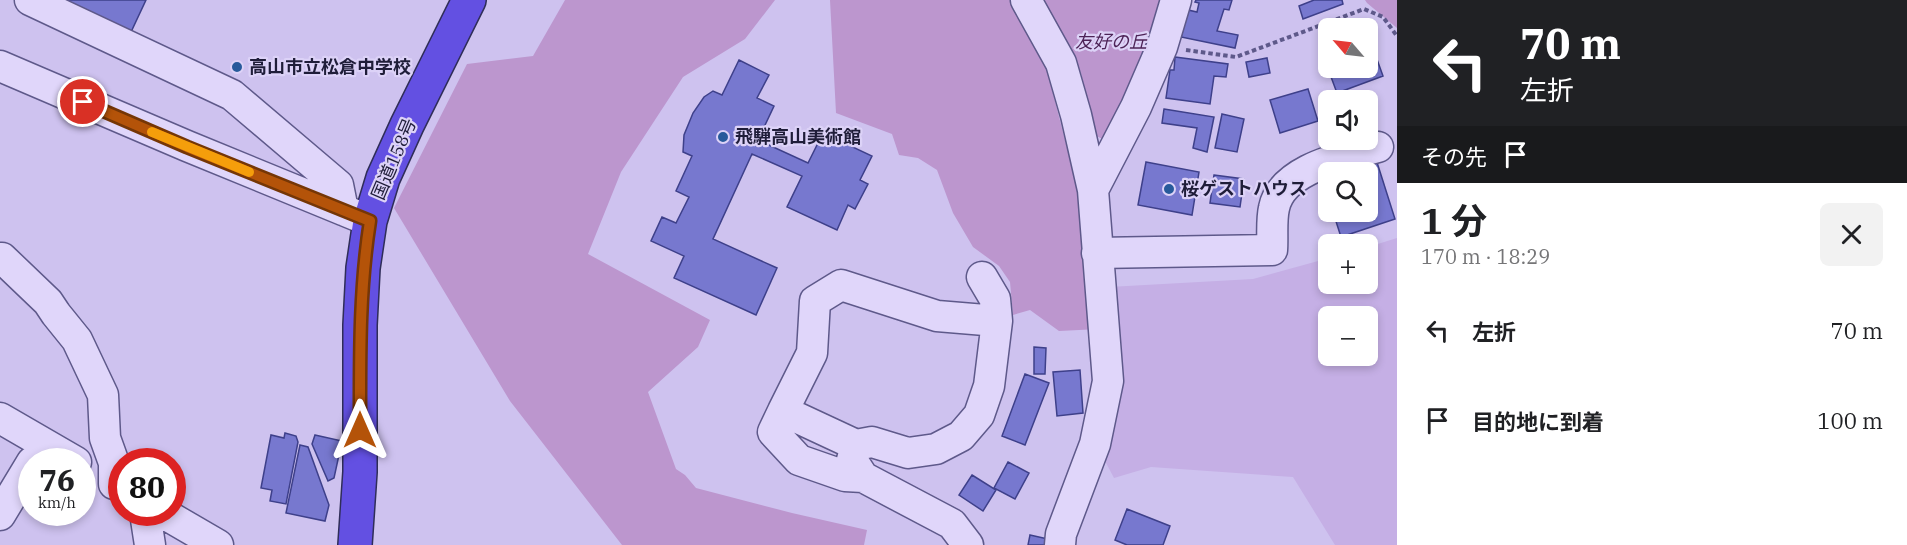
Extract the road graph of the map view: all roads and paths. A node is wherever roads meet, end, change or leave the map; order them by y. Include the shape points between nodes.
1 (30, 0) edge
2 (470, 0) edge
3 (1026, 0) edge
4 (1176, 0) edge
5 (1397, 36) edge
6 (1162, 47) junction
7 (0, 66) edge
8 (1368, 150) edge
9 (1093, 190) junction
10 (356, 215) junction
11 (1097, 253) junction
12 (0, 260) edge
13 (982, 277) dead end
14 (997, 321) junction
15 (783, 411) junction
16 (0, 418) edge
17 (856, 445) junction
18 (28, 448) edge
19 (109, 448) edge
20 (862, 477) junction
21 (18, 486) edge
22 (0, 515) edge
23 (147, 526) edge
24 (185, 526) edge
25 (150, 545) edge
26 (218, 545) edge
27 (355, 545) edge
28 (968, 545) edge
29 (1060, 545) edge

1 - 10 street via 231,95 338,185
2 - 10 highway, 国道158号 via 383,178
3 - 9 street via 1061,63
4 - 6 street
5 - 6 path via 1383,17 1364,9 1236,57
6 - 9 street
7 - 10 street
8 - 11 street via 1314,166 1280,192 1274,208 1272,250
9 - 11 street
10 - 27 highway, 国道158号 via 363,268
11 - 29 street via 1108,381 1095,444
12 - 19 street via 48,302 77,340 103,395
13 - 14 street via 995,299
14 - 15 street via 937,316 841,285 815,301 812,352
14 - 17 street via 989,386 979,415 961,436 936,449 908,453 872,442
15 - 17 street
15 - 20 street via 773,432 799,460 844,476
16 - 18 street
17 - 20 street via 852,460
20 - 28 street via 952,525
21 - 22 street
23 - 25 street
24 - 26 street

